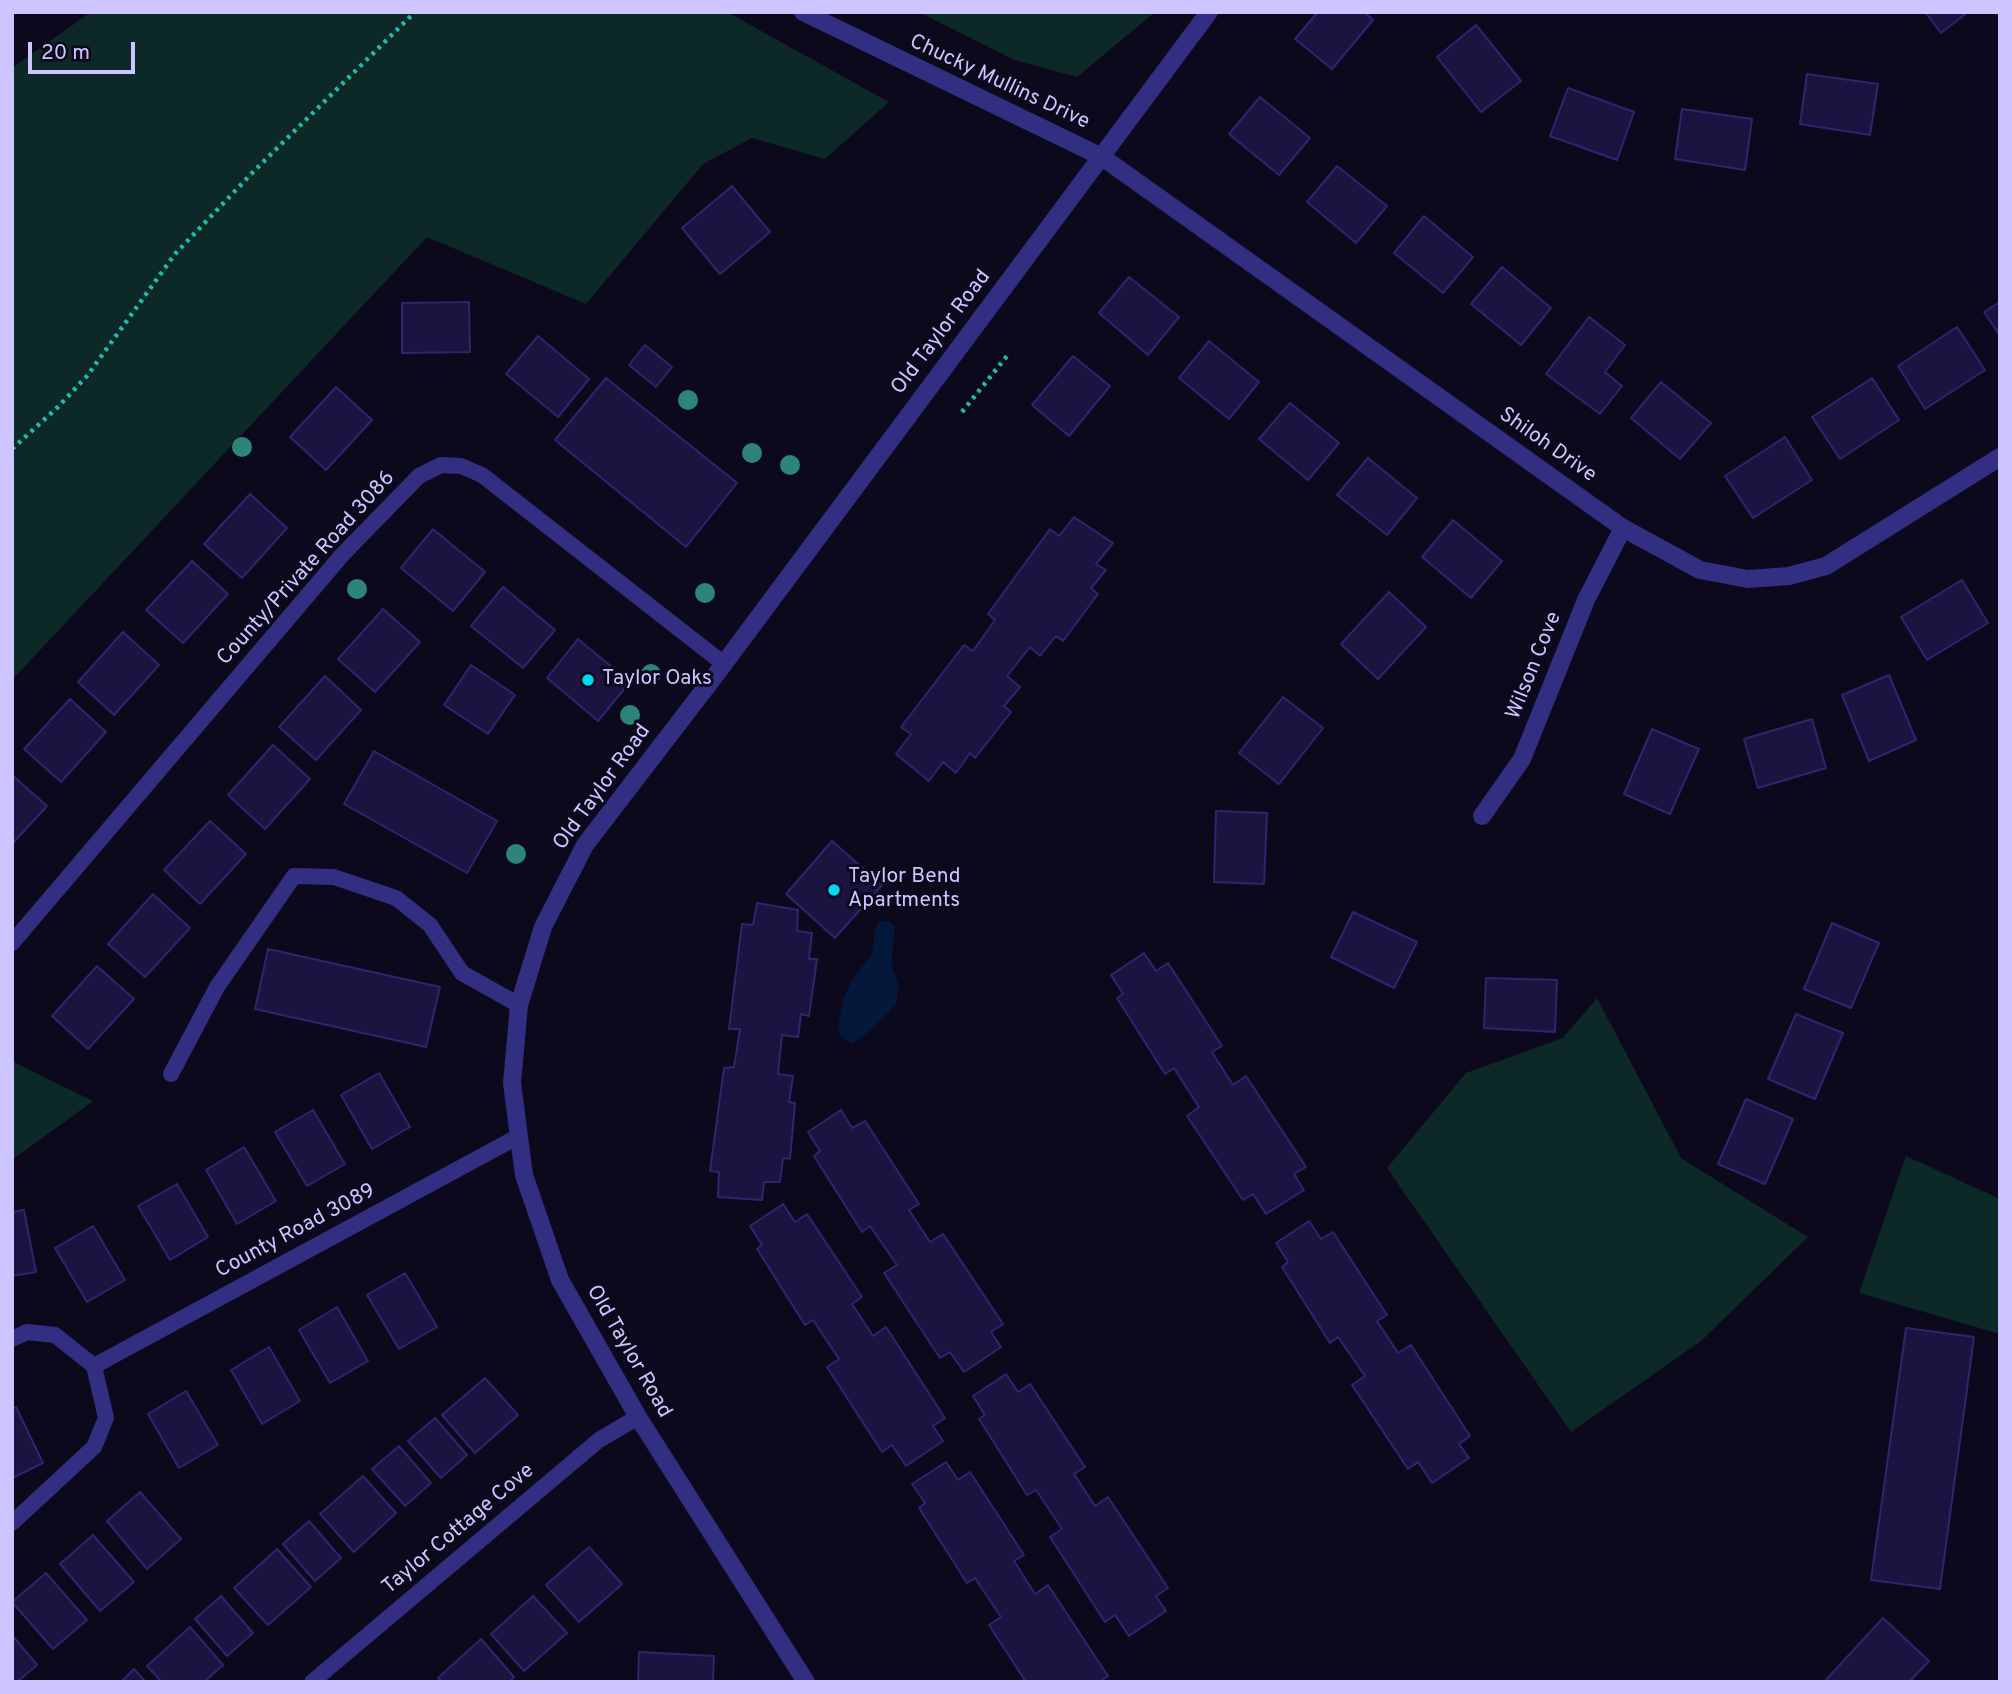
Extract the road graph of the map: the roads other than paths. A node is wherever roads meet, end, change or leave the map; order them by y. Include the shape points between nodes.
1 (803, 12) edge
2 (1209, 12) edge
3 (1102, 156) junction
4 (2000, 457) edge
5 (1623, 528) junction
6 (724, 664) junction
7 (1482, 816) dead end
8 (12, 943) edge
9 (519, 1005) junction
10 (171, 1074) dead end
11 (519, 1136) junction
12 (12, 1339) edge
13 (94, 1366) junction
14 (638, 1417) junction
15 (12, 1523) edge
16 (312, 1682) edge
17 (806, 1682) edge

1 - 3 street, Chucky Mullins Drive
2 - 3 street, Old Taylor Road
3 - 5 street, Shiloh Drive
3 - 6 street, Old Taylor Road
4 - 5 street, Shiloh Drive via 1826,566 1789,576 1748,579 1700,570
5 - 7 street, Wilson Cove via 1586,600 1522,759
6 - 8 lane, County/Private Road 3086 via 482,475 461,466 442,465 419,476 341,555
6 - 9 street, Old Taylor Road via 585,845 543,927
9 - 10 lane via 462,973 430,925 396,898 334,877 294,876 216,987
9 - 11 street, Old Taylor Road via 512,1083
11 - 13 lane, County Road 3089
11 - 14 street, Old Taylor Road via 524,1175 560,1280
12 - 13 lane via 27,1332 55,1335
13 - 15 lane via 106,1418 94,1447
14 - 16 lane, Taylor Cottage Cove via 599,1440
14 - 17 street, Old Taylor Road

